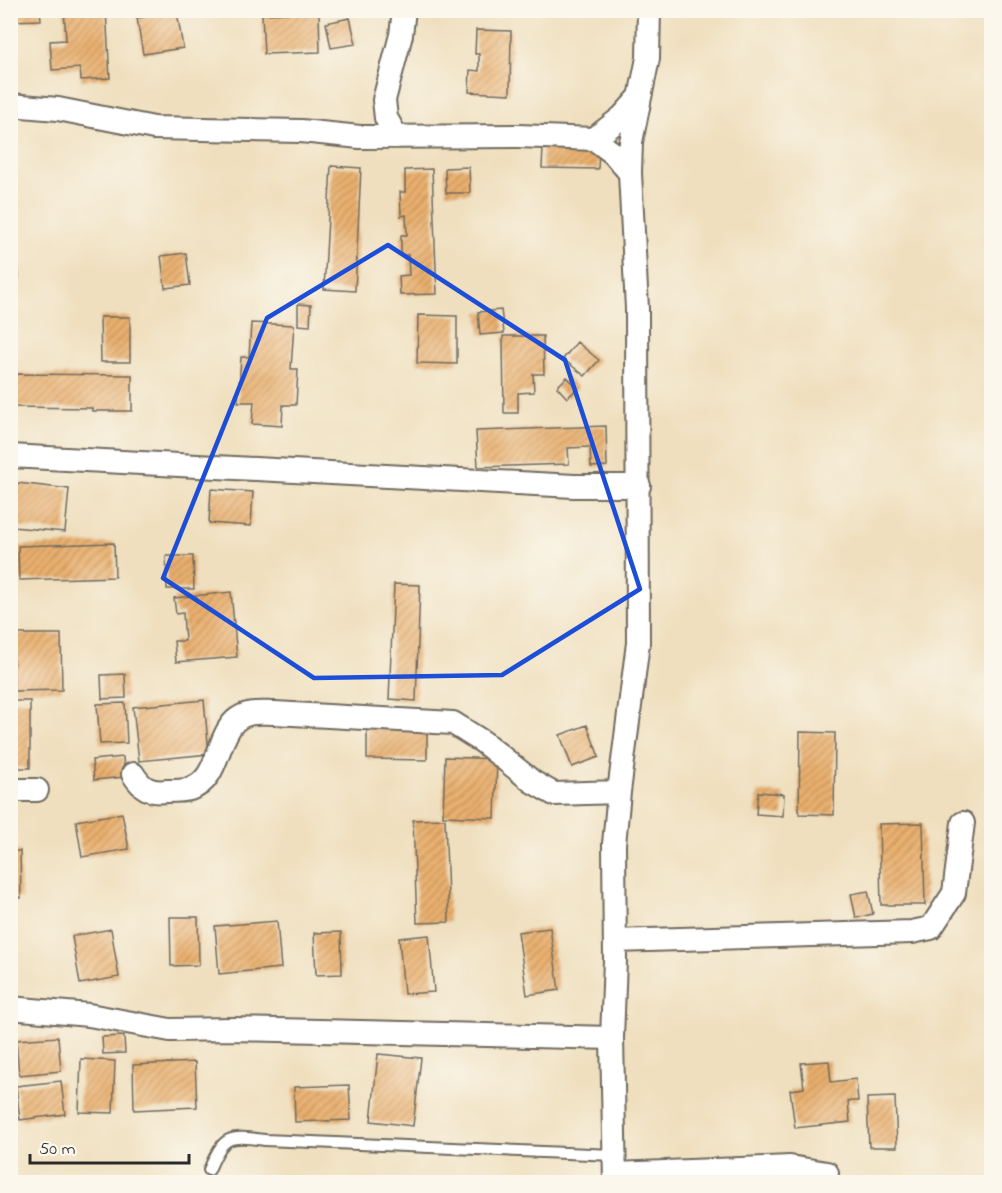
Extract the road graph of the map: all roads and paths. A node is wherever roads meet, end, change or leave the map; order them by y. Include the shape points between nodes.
1 (404, 10) edge
2 (649, 10) edge
3 (640, 96) junction
4 (10, 105) edge
5 (397, 137) junction
6 (594, 139) junction
7 (630, 173) junction
8 (10, 456) edge
9 (639, 486) junction
10 (133, 774) dead end
11 (10, 790) edge
12 (37, 790) dead end
13 (619, 792) junction
14 (963, 823) dead end
15 (615, 941) junction
16 (10, 1008) edge
17 (612, 1038) junction
18 (209, 1170) dead end
19 (615, 1170) edge
20 (827, 1173) dead end

1 - 5 street via 384,100 386,118
2 - 3 street via 648,58
3 - 6 street via 622,117
3 - 7 street via 631,142
4 - 5 street via 58,109 154,128
5 - 6 street
6 - 7 street
7 - 9 street via 638,309
8 - 9 street via 574,486
9 - 13 street via 638,644
10 - 13 street via 142,788 154,792 190,789 209,773 235,721 247,712 275,713 453,723 554,794
11 - 12 street
13 - 15 street via 614,843
14 - 15 street via 954,892 931,928 912,932
15 - 17 street
16 - 17 street via 89,1015 170,1030
17 - 19 street
18 - 19 lane via 217,1150 228,1139 239,1137
19 - 20 street via 790,1167

